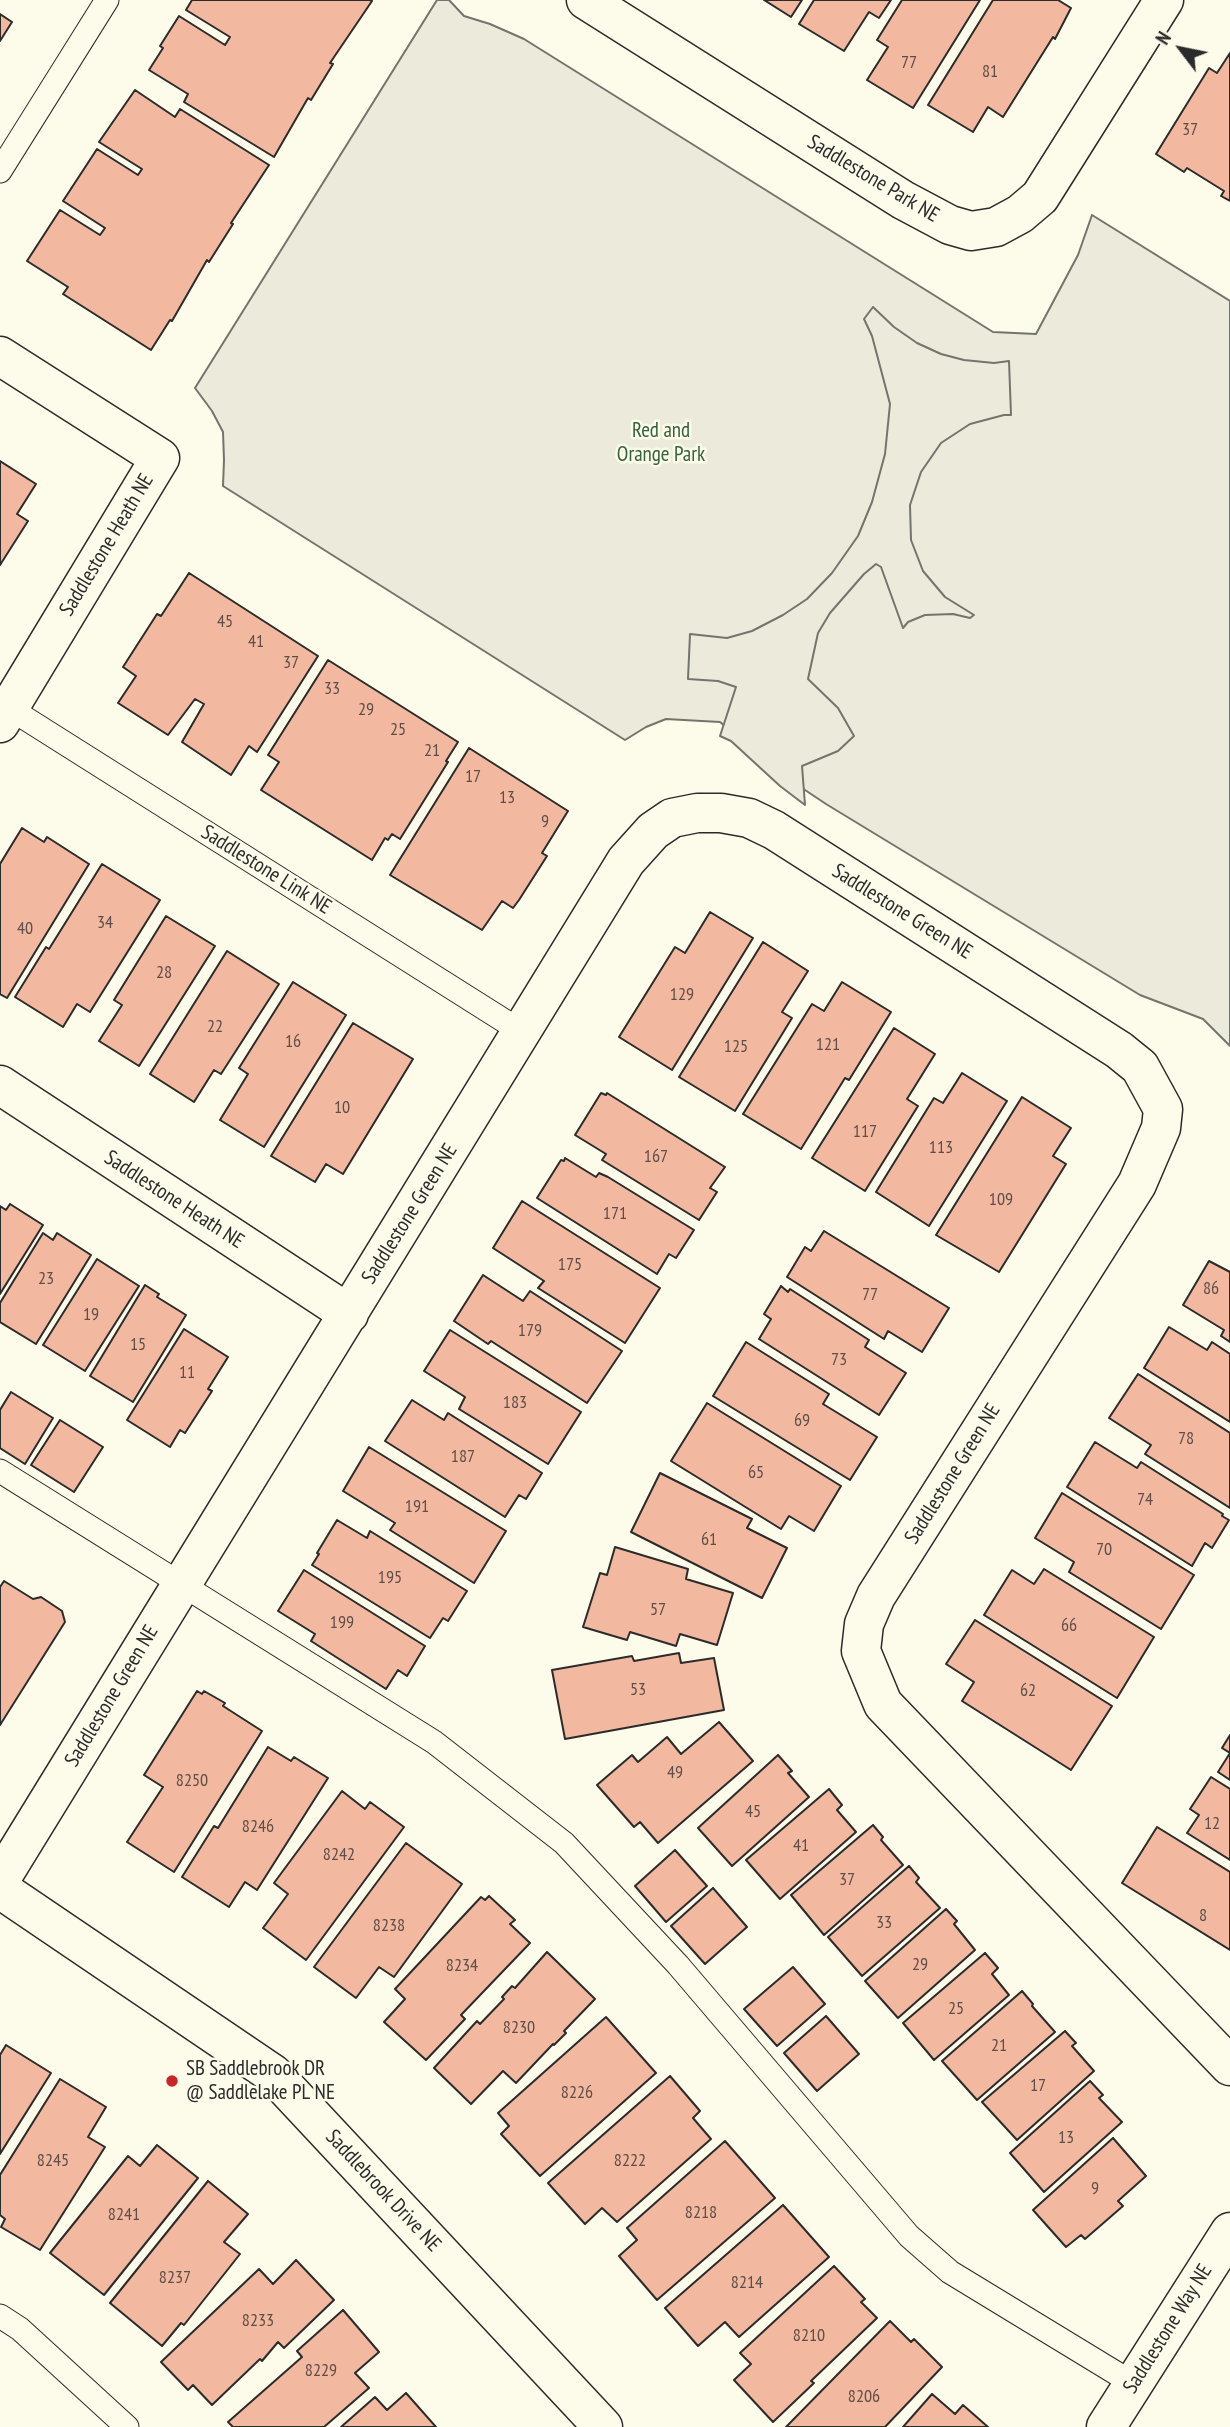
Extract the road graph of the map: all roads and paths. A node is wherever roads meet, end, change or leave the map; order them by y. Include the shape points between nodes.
1 (107, 0) edge
2 (586, 0) edge
3 (1164, 0) edge
4 (0, 172) edge
5 (0, 356) edge
6 (5, 716) edge
7 (522, 1031) junction
8 (0, 1085) edge
9 (348, 1314) junction
10 (0, 1471) edge
11 (181, 1583) junction
12 (0, 1880) edge
13 (0, 1889) edge
14 (1230, 2066) edge
15 (1230, 2232) edge
16 (0, 2316) edge
17 (1134, 2384) junction
18 (127, 2427) edge
19 (603, 2427) edge
20 (1106, 2427) edge

1 - 4 lane
2 - 3 street, Saddlestone Park NE via 903,200 950,225 971,230 996,227 1040,197
5 - 6 street, Saddlestone Heath NE via 160,458
6 - 7 lane, Saddlestone Link NE
7 - 9 street, Saddlestone Green NE
7 - 14 street, Saddlestone Green NE via 626,860 672,818 721,813 749,818 774,830 1140,1067 1163,1109 1161,1128 1137,1184 876,1596 864,1624 861,1651 883,1704
8 - 9 street, Saddlestone Heath NE
9 - 11 street, Saddlestone Green NE
10 - 11 lane
11 - 12 street, Saddlestone Green NE
11 - 17 lane via 434,1742 564,1843 678,1965 908,2236 950,2272
13 - 19 street, Saddlebrook Drive NE via 273,2074
15 - 17 street, Saddlestone Way NE
16 - 18 lane
17 - 20 street, Saddlestone Way NE

